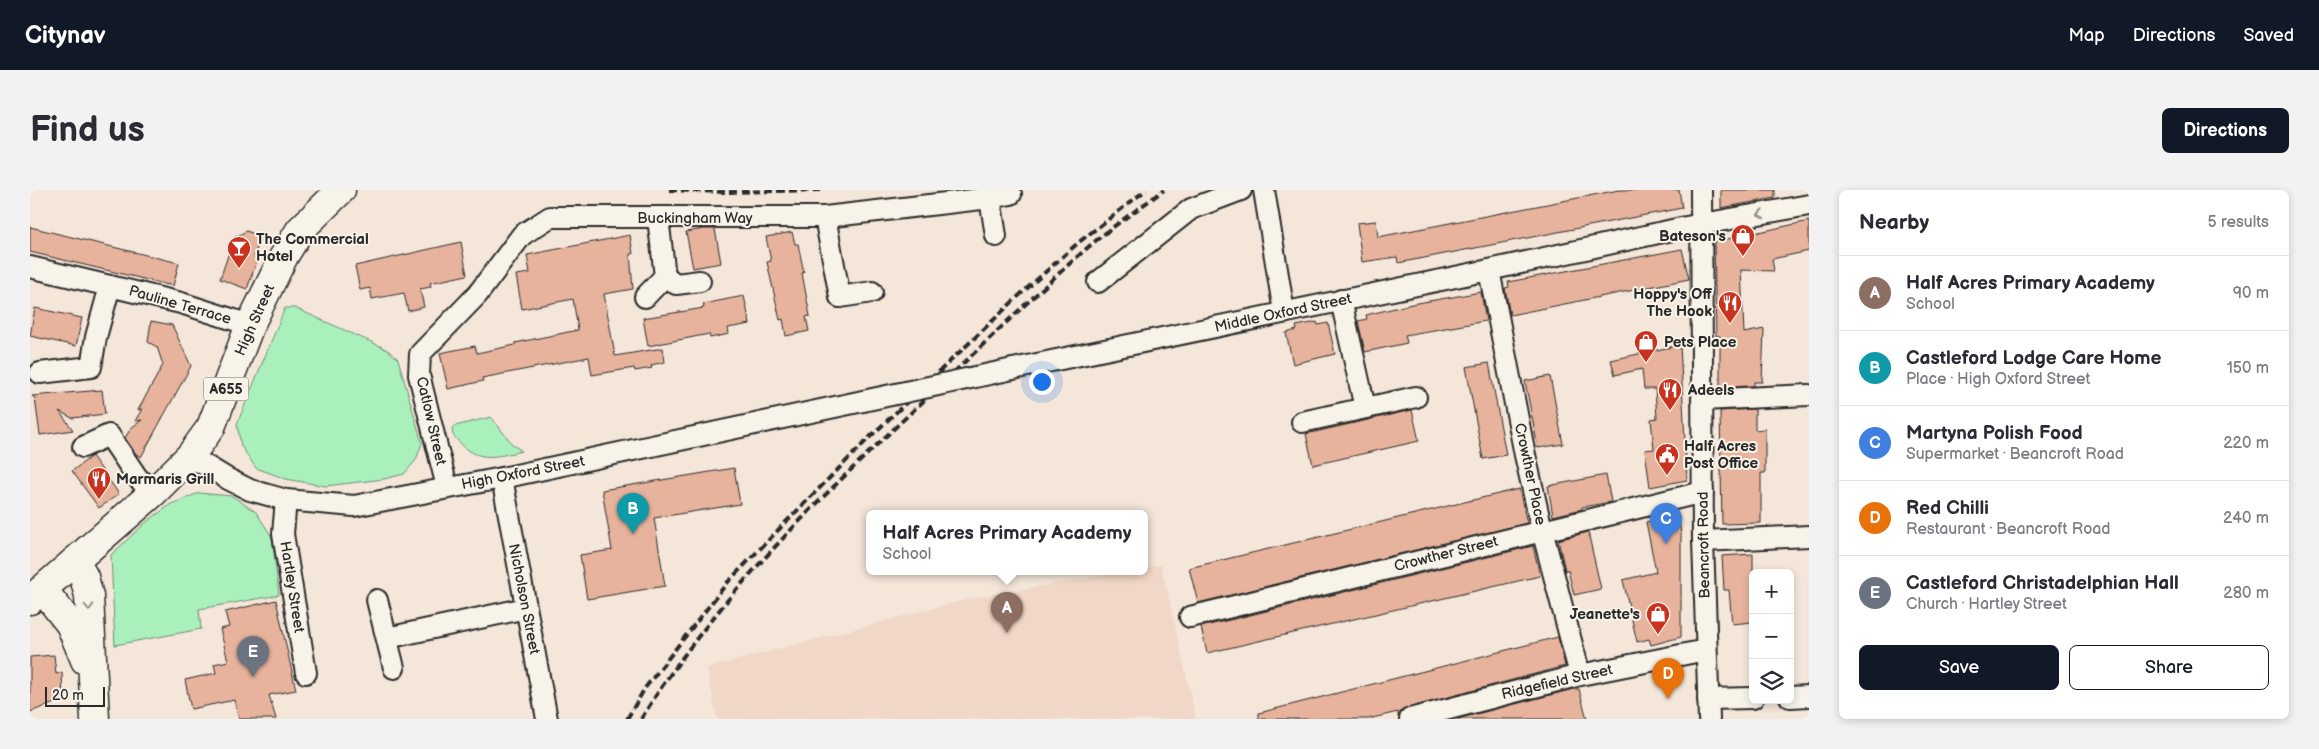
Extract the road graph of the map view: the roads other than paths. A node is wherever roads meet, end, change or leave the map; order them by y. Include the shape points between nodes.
1 (341, 190) edge
2 (1241, 190) edge
3 (1264, 190) edge
4 (1701, 190) edge
5 (1011, 194) dead end
6 (990, 198) junction
7 (1809, 205) edge
8 (825, 217) junction
9 (658, 218) junction
10 (1702, 224) junction
11 (996, 236) dead end
12 (30, 267) edge
13 (1490, 270) junction
14 (665, 276) junction
15 (700, 281) dead end
16 (1098, 282) dead end
17 (110, 286) junction
18 (872, 292) dead end
19 (645, 297) dead end
20 (1341, 300) junction
21 (1284, 312) junction
22 (250, 325) junction
23 (420, 354) joint
24 (40, 373) dead end
25 (1809, 394) edge
26 (1416, 397) dead end
27 (1702, 400) junction
28 (863, 401) joint
29 (1365, 408) junction
30 (1302, 422) dead end
31 (83, 448) dead end
32 (190, 456) junction
33 (502, 478) junction
34 (447, 487) junction
35 (1703, 492) junction
36 (153, 493) junction
37 (286, 500) junction
38 (1542, 530) junction
39 (1809, 536) edge
40 (1702, 542) junction
41 (75, 561) junction
42 (36, 595) edge
43 (378, 600) dead end
44 (526, 608) junction
45 (1190, 617) dead end
46 (387, 638) junction
47 (1706, 650) junction
48 (394, 668) dead end
49 (306, 673) dead end
50 (1580, 675) junction
51 (92, 677) junction
52 (1794, 696) edge
53 (1809, 696) edge
54 (1749, 698) edge
55 (1708, 699) junction
56 (95, 719) edge
57 (547, 719) edge
58 (1410, 719) edge
59 (1709, 719) edge

1 - 22 main road, High Street / A655 via 300,230
2 - 16 street via 1191,209
3 - 21 street
4 - 10 street, Beancroft Road
5 - 6 street, Buckingham Way
6 - 8 street, Buckingham Way
6 - 11 street
7 -> 10 street, Middle Oxford Street
8 - 9 street, Buckingham Way
8 - 18 street via 837,302
9 - 14 street
9 - 23 street, Buckingham Way via 550,217 522,235 477,295
10 - 13 street, Middle Oxford Street
10 - 27 street, Beancroft Road
12 - 17 street, Pauline Terrace
13 - 20 street, Middle Oxford Street
13 - 38 street, Crowther Place
14 - 15 street via 676,284
14 - 19 street
17 - 22 street, Pauline Terrace via 181,303
17 - 24 street, Pauline Terrace via 91,367
20 - 21 street, Middle Oxford Street
20 - 29 street
21 - 28 street, Middle Oxford Street, bridge
22 - 32 main road, High Street / A655 via 211,427
23 - 34 street, Catlow Street via 419,375
25 - 27 street
26 - 29 street
27 - 35 street, Beancroft Road
28 - 33 street, High Oxford Street
29 - 30 street
31 - 36 street via 109,435 137,477
32 - 36 main road, High Street / A655
32 - 37 street, High Oxford Street via 243,486
33 - 34 street, High Oxford Street
33 - 44 street, Nicholson Street
34 - 37 street, High Oxford Street via 354,506
35 - 38 street, Crowther Street
35 - 40 street, Beancroft Road
36 - 41 main road, High Street / A655
37 - 49 street, Hartley Street via 283,534
38 - 45 street, Crowther Street
38 - 50 street, Crowther Place
39 - 40 street
40 - 47 street, Beancroft Road
41 - 42 main road, A655
41 -> 51 main road via 89,596
42 - 51 main road via 70,624
43 - 46 street
44 - 46 street
44 - 57 street, Nicholson Street
46 - 48 street
47 - 50 street, Ridgefield Street
47 - 55 street, Beancroft Road
50 - 58 street, Ridgefield Street
51 - 56 main road
52 - 53 street
54 - 55 street
55 - 59 street, Beancroft Road

